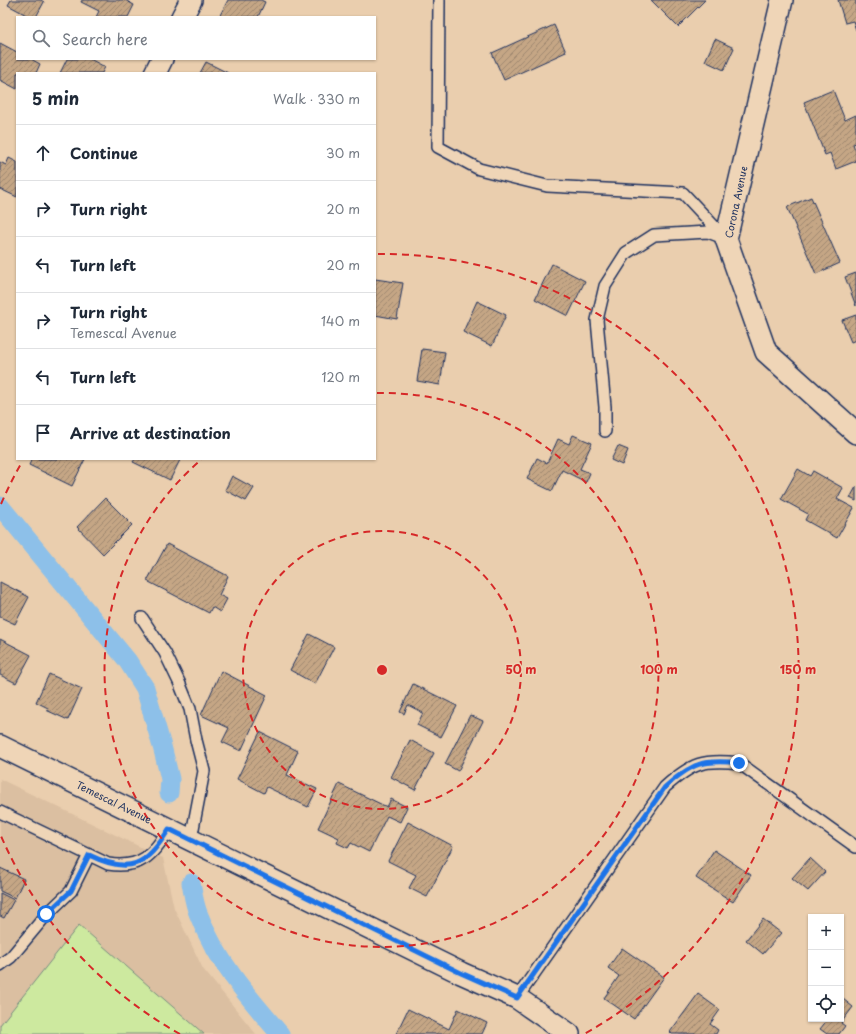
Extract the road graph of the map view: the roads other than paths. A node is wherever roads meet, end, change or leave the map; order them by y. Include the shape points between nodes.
1 (190, 0) edge
2 (439, 0) edge
3 (782, 0) edge
4 (182, 16) edge
5 (162, 60) edge
6 (156, 72) edge
7 (726, 239) junction
8 (605, 431) dead end
9 (856, 433) edge
10 (142, 618) dead end
11 (0, 746) edge
12 (0, 812) edge
13 (169, 829) junction
14 (191, 839) junction
15 (856, 847) edge
16 (89, 855) junction
17 (0, 965) edge
18 (517, 998) junction
19 (569, 1034) edge

1 - 4 street
2 - 7 lane via 438,147 479,169 547,186 682,193
3 - 7 street, Corona Avenue
5 - 6 street
7 - 8 lane via 708,232 654,235 626,253 617,266 605,286 596,320
7 - 9 street, Corona Avenue via 766,352
10 - 14 lane via 165,653 190,709 204,771
11 - 13 street, Temescal Avenue
12 - 16 lane
13 - 14 street, Temescal Avenue
13 - 16 lane via 157,849 137,863 126,866 108,864
14 - 18 street, Temescal Avenue via 461,973
15 - 18 lane via 739,763 701,763 683,771 665,787
16 - 17 lane via 71,891 46,914 11,957
18 - 19 street, Temescal Avenue

